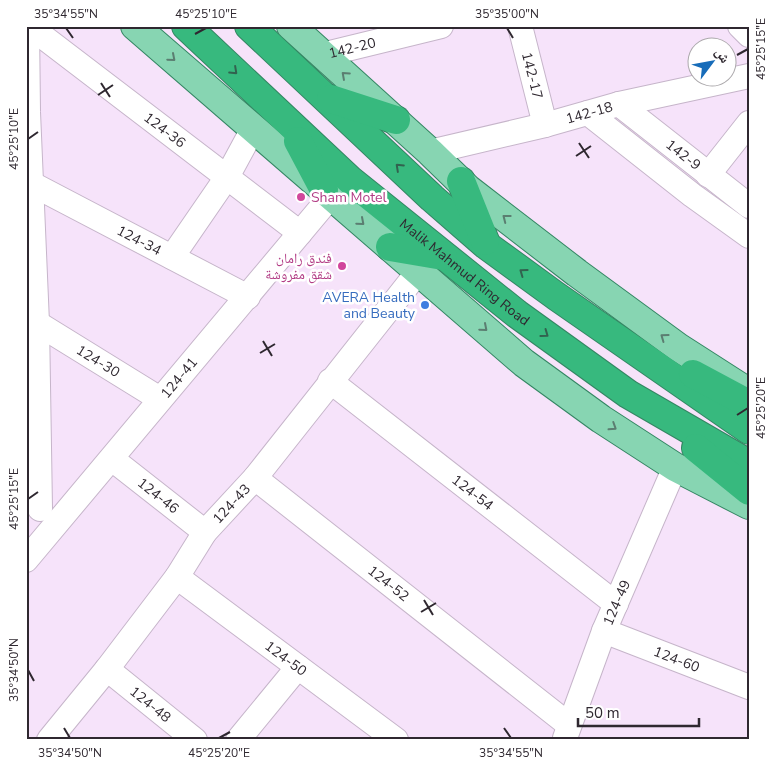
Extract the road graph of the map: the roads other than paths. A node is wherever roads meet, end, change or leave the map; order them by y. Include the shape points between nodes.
1 (28, 26) edge
2 (135, 26) edge
3 (186, 26) edge
4 (249, 26) edge
5 (292, 26) edge
6 (441, 26) edge
7 (520, 26) edge
8 (740, 26) edge
9 (367, 35) edge
10 (749, 35) edge
11 (322, 54) junction
12 (749, 76) edge
13 (323, 96) junction
14 (619, 104) junction
15 (588, 113) junction
16 (286, 120) junction
17 (396, 120) junction
18 (749, 123) edge
19 (546, 125) junction
20 (253, 129) junction
21 (430, 152) junction
22 (708, 175) junction
23 (227, 178) junction
24 (461, 181) junction
25 (32, 184) junction
26 (327, 193) junction
27 (749, 206) edge
28 (300, 234) junction
29 (749, 236) edge
30 (486, 245) junction
31 (390, 248) junction
32 (444, 256) junction
33 (172, 257) junction
34 (418, 272) junction
35 (248, 297) junction
36 (37, 323) junction
37 (596, 323) junction
38 (330, 381) junction
39 (749, 392) edge
40 (628, 394) junction
41 (160, 400) junction
42 (749, 404) edge
43 (749, 430) edge
44 (112, 459) junction
45 (749, 464) edge
46 (676, 467) junction
47 (255, 478) junction
48 (749, 491) edge
49 (749, 505) edge
50 (33, 508) edge
51 (65, 514) junction
52 (205, 532) junction
53 (26, 560) edge
54 (177, 576) junction
55 (616, 604) junction
56 (604, 630) junction
57 (298, 667) junction
58 (107, 668) junction
59 (749, 687) edge
60 (567, 732) edge
61 (49, 740) edge
62 (195, 740) edge
63 (238, 740) edge
64 (396, 740) edge

1 - 23 street, 124-36
1 - 25 street
2 -> 20 main road
3 -> 16 highway, Malik Mahmud Ring Road
4 - 13 highway
5 - 11 main road
6 - 9 street, 142-20
7 - 19 street, 142-17
8 - 10 street
9 - 11 street, 142-20
17 -> 11 main road
12 - 14 street, 142-18
13 - 17 highway
30 -> 13 highway
14 - 15 street, 142-18
14 - 22 street, 142-9
15 - 19 street, 142-18
15 - 29 street
16 - 26 highway
16 - 32 highway, Malik Mahmud Ring Road via 350,180
17 - 21 main road
18 - 22 street
19 - 21 street, 142-18
20 - 23 street
20 - 26 main road
21 - 24 main road
22 - 27 street, 142-9
23 - 28 street, 124-36
23 - 33 street
24 - 30 highway
39 -> 24 main road via 678,347 577,273
25 - 33 street, 124-34
25 - 36 street
26 - 28 street, 124-41
26 -> 31 main road
28 - 35 street, 124-41
37 -> 30 highway
31 - 32 highway
31 - 34 main road
32 -> 40 highway, Malik Mahmud Ring Road via 517,314
33 - 35 street, 124-34
34 - 38 street, 124-43
34 -> 46 main road via 524,363 601,419
35 - 41 street, 124-41
36 - 41 street, 124-30
36 - 50 street
37 - 42 highway
37 - 43 highway
38 - 47 street, 124-43
38 - 55 street, 124-54
40 - 45 highway, Malik Mahmud Ring Road
40 - 48 highway
41 - 44 street, 124-41
44 - 51 street, 124-41
44 - 52 street, 124-46
46 - 49 main road
46 - 55 street, 124-49
47 - 52 street, 124-43
47 - 60 street, 124-52
50 - 51 street
51 - 53 street, 124-41
52 - 54 street, 124-43
54 - 57 street, 124-50
54 - 58 street, 124-43
55 - 56 street, 124-49
56 - 59 street, 124-60
56 - 60 street, 124-49
57 - 63 street
57 - 64 street, 124-50
58 - 61 street, 124-43
58 - 62 street, 124-48

